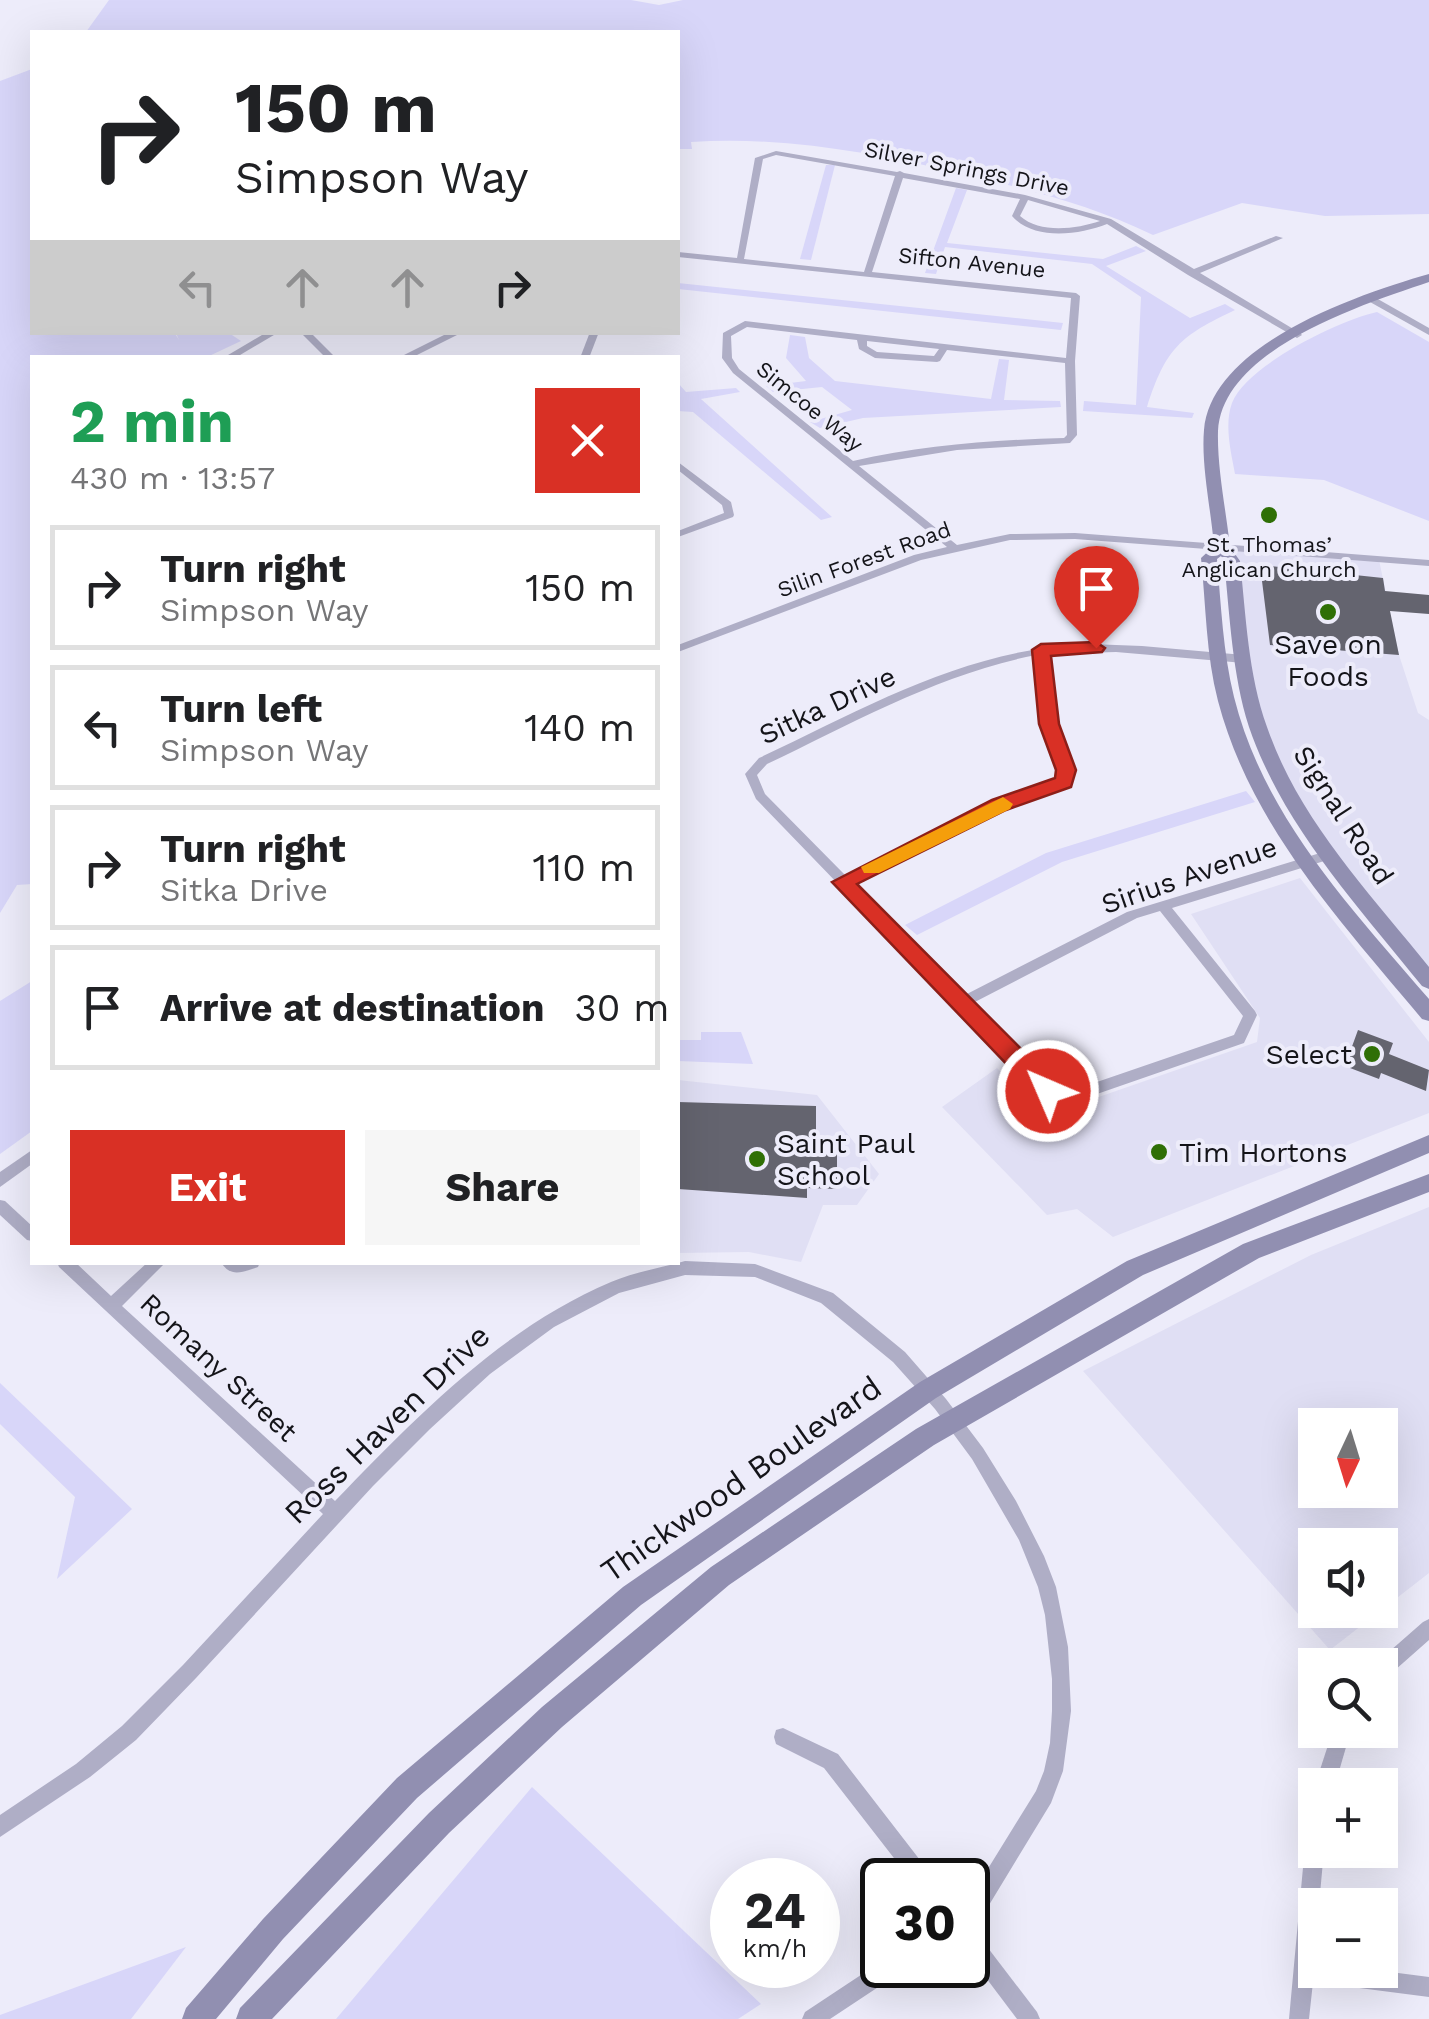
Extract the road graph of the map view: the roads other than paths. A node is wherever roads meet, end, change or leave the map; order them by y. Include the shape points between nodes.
1 (900, 173) junction
2 (1025, 197) junction
3 (1108, 221) junction
4 (1279, 238) dead end
5 (680, 254) edge
6 (741, 258) junction
7 (868, 272) junction
8 (1191, 273) junction
9 (1429, 278) edge
10 (1373, 300) junction
11 (1429, 332) edge
12 (269, 335) edge
13 (307, 335) edge
14 (452, 335) edge
15 (1297, 336) junction
16 (233, 355) edge
17 (329, 355) edge
18 (409, 355) edge
19 (1070, 361) junction
20 (850, 465) junction
21 (680, 466) edge
22 (680, 533) edge
23 (952, 546) junction
24 (1222, 547) junction
25 (1429, 563) edge
26 (680, 649) edge
27 (1041, 650) junction
28 (1220, 657) junction
29 (1244, 659) junction
30 (1330, 855) junction
31 (1304, 863) junction
32 (842, 882) junction
33 (1164, 906) junction
34 (1429, 981) edge
35 (960, 1004) junction
36 (1429, 1013) edge
37 (1429, 1144) edge
38 (30, 1158) edge
39 (0, 1182) edge
40 (1429, 1183) edge
41 (0, 1206) edge
42 (30, 1233) edge
43 (67, 1265) edge
44 (156, 1265) edge
45 (112, 1305) junction
46 (928, 1390) junction
47 (954, 1422) junction
48 (335, 1513) junction
49 (1429, 1628) edge
50 (1398, 1656) edge
51 (783, 1737) dead end
52 (0, 1827) edge
53 (906, 1858) edge
54 (990, 1881) edge
55 (990, 1967) edge
56 (1398, 1983) edge
57 (860, 1987) edge
58 (1429, 1987) edge
59 (1301, 1988) edge
60 (198, 2019) edge
61 (250, 2019) edge
62 (812, 2019) edge
63 (1030, 2019) edge
64 (1298, 2019) edge

1 - 2 street, Silver Springs Drive
1 - 6 street, Silver Springs Drive via 766,154 759,158
1 - 7 street
2 - 3 street, Silver Springs Drive
2 - 3 street via 1016,216 1028,226 1076,231
3 - 8 street, Silver Springs Drive
4 - 8 street
5 - 6 street, Sifton Avenue
6 - 7 street, Sifton Avenue
7 - 19 street, Sifton Avenue via 1076,296
8 - 15 street, Silver Springs Drive
9 - 10 street, Signal Road
10 - 11 street
10 - 15 street, Signal Road
12 - 16 street
13 - 17 street
14 - 18 street
15 - 24 street, Signal Road via 1246,366 1214,414 1211,451
19 - 20 street, Sifton Avenue via 1072,435 1066,441 979,443
19 - 20 street, Simcoe Way via 944,348 937,359 875,355 862,348 862,338 745,324 726,335 727,358 736,371
20 - 23 street, Simcoe Way
21 - 22 street via 727,504 729,515
23 - 24 street, Silin Forest Road via 1056,535
23 - 26 street, Silin Forest Road
24 - 25 street, Silin Forest Road
24 - 28 street, Signal Road via 1209,558
24 - 29 street, Signal Road via 1232,561
27 - 28 street, Sitka Drive
27 - 32 street via 1064,782 999,805
27 - 32 street, Sitka Drive via 969,668 755,766 752,781 760,796
28 - 29 street, Sitka Drive
28 - 31 street, Signal Road via 1248,762
29 - 30 street, Signal Road via 1258,727
30 - 31 street, Sirius Avenue
30 - 34 street, Signal Road
31 - 33 street, Sirius Avenue
31 - 36 street, Signal Road
32 - 35 street, Sitka Drive
33 - 35 street, Sirius Avenue via 1132,915
33 - 35 street, Sitka Drive via 1250,1015 1239,1039 1097,1088 1048,1091
37 - 46 street, Thickwood Boulevard via 1134,1268
38 - 39 street
40 - 47 street via 1251,1251
41 - 42 street
43 - 45 street, Romany Street
44 - 45 street
45 - 48 street, Romany Street
46 - 47 street, Ross Haven Drive
46 - 48 street, Ross Haven Drive via 871,1328 816,1291 732,1270 648,1275 552,1318 498,1355
46 - 60 street, Thickwood Boulevard via 632,1596 407,1788
47 - 54 street, Ross Haven Drive via 1006,1495 1040,1568 1062,1647 1060,1724 1046,1793
47 - 61 street via 720,1576 552,1717 439,1822
48 - 52 street, Ross Haven Drive via 126,1736
49 - 50 street
51 - 53 street via 830,1761
55 - 63 street
56 - 58 street
57 - 62 street
59 - 64 street

